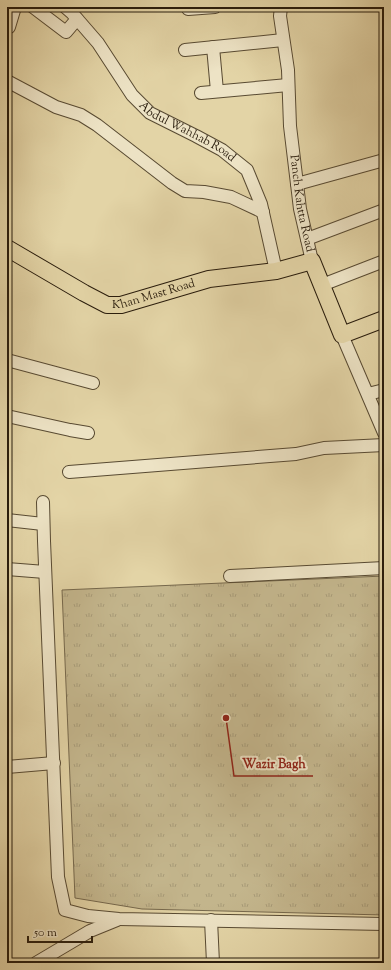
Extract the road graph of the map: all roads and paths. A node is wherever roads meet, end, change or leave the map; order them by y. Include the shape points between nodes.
1 (15, 7) edge
2 (33, 7) edge
3 (65, 7) edge
4 (215, 7) edge
5 (281, 7) edge
6 (188, 10) dead end
7 (77, 19) junction
8 (7, 27) edge
9 (284, 40) junction
10 (213, 47) junction
11 (184, 50) dead end
12 (7, 81) edge
13 (288, 85) junction
14 (217, 91) junction
15 (201, 93) dead end
16 (384, 160) edge
17 (297, 184) junction
18 (263, 212) junction
19 (383, 213) edge
20 (307, 239) junction
21 (7, 248) edge
22 (312, 261) junction
23 (384, 262) edge
24 (276, 272) junction
25 (322, 285) junction
26 (384, 319) edge
27 (342, 335) junction
28 (7, 360) edge
29 (93, 383) dead end
30 (384, 390) edge
31 (368, 394) junction
32 (7, 416) edge
33 (88, 433) dead end
34 (384, 434) edge
35 (384, 445) edge
36 (69, 472) dead end
37 (43, 502) dead end
38 (7, 520) edge
39 (44, 524) junction
40 (384, 568) edge
41 (7, 569) edge
42 (45, 572) junction
43 (230, 576) dead end
44 (54, 763) junction
45 (7, 767) edge
46 (120, 919) junction
47 (211, 920) junction
48 (384, 924) edge
49 (36, 963) edge
50 (213, 963) edge

1 - 8 street
2 - 7 street via 66,32
3 - 7 street, Abdul Wahhab Road
4 - 6 street
5 - 9 street, Panch Kahtta Road
7 - 18 street, Abdul Wahhab Road via 98,43 132,95 150,113 222,150 247,170
9 - 10 street
9 - 13 street, Panch Kahtta Road
10 - 11 street
10 - 14 street
12 - 18 street via 56,107 81,115 185,191 231,196
13 - 14 street
13 - 17 street, Panch Kahtta Road
14 - 15 street
16 - 17 street
17 - 20 street, Panch Kahtta Road
18 - 24 street, Abdul Wahhab Road
19 - 20 street
20 - 22 street, Panch Kahtta Road
21 - 24 main road, Khan Mast Road via 107,305 121,306 209,279
22 - 24 main road, Khan Mast Road
22 - 25 main road, Panch Kahtta Road
23 - 25 street
25 - 27 main road, Panch Kahtta Road
26 - 27 main road
27 - 31 street, Panch Kahtta Road
28 - 29 street
30 - 31 street
31 - 34 street, Panch Kahtta Road
32 - 33 street
35 - 36 street via 324,448 296,454
37 - 39 street
38 - 39 street
39 - 42 street
40 - 43 street
41 - 42 street
42 - 44 street
44 - 45 street
44 - 46 street via 58,877 65,910 88,916
46 - 47 street
46 - 49 street via 90,931
47 - 48 street
47 - 50 street

